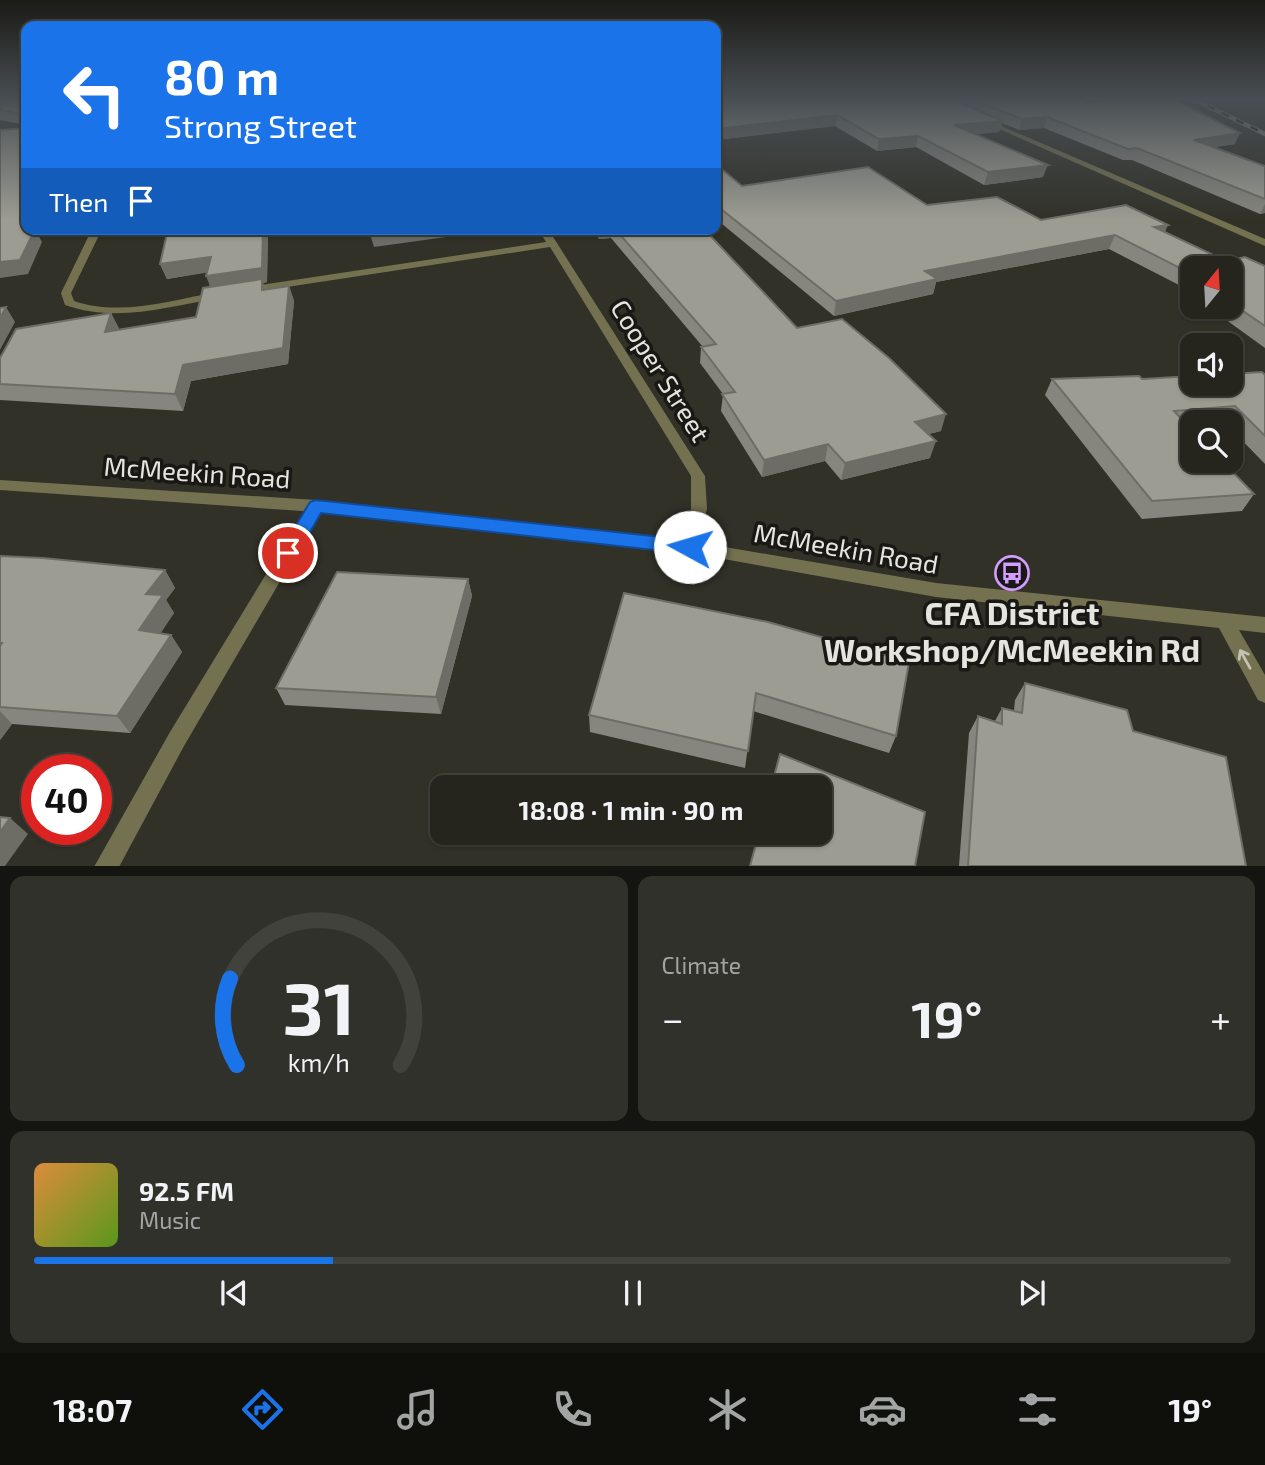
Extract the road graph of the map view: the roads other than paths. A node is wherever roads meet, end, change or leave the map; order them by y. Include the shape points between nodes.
1 (1027, 139) edge
2 (94, 235) edge
3 (547, 235) edge
4 (1265, 243) edge
5 (552, 244) junction
6 (0, 485) edge
7 (316, 506) junction
8 (690, 547) junction
9 (1226, 623) junction
10 (1265, 625) edge
11 (1265, 694) edge
12 (106, 866) edge

1 - 4 street
2 - 5 street via 66,293 69,303 83,310 138,308
3 - 5 street, Cooper Street
5 - 8 street, Cooper Street via 698,476 699,509
6 - 7 street, McMeekin Road
7 - 8 street, McMeekin Road
7 - 12 street
8 - 9 street, McMeekin Road via 936,590
9 - 10 street, McMeekin Road
11 -> 9 street

